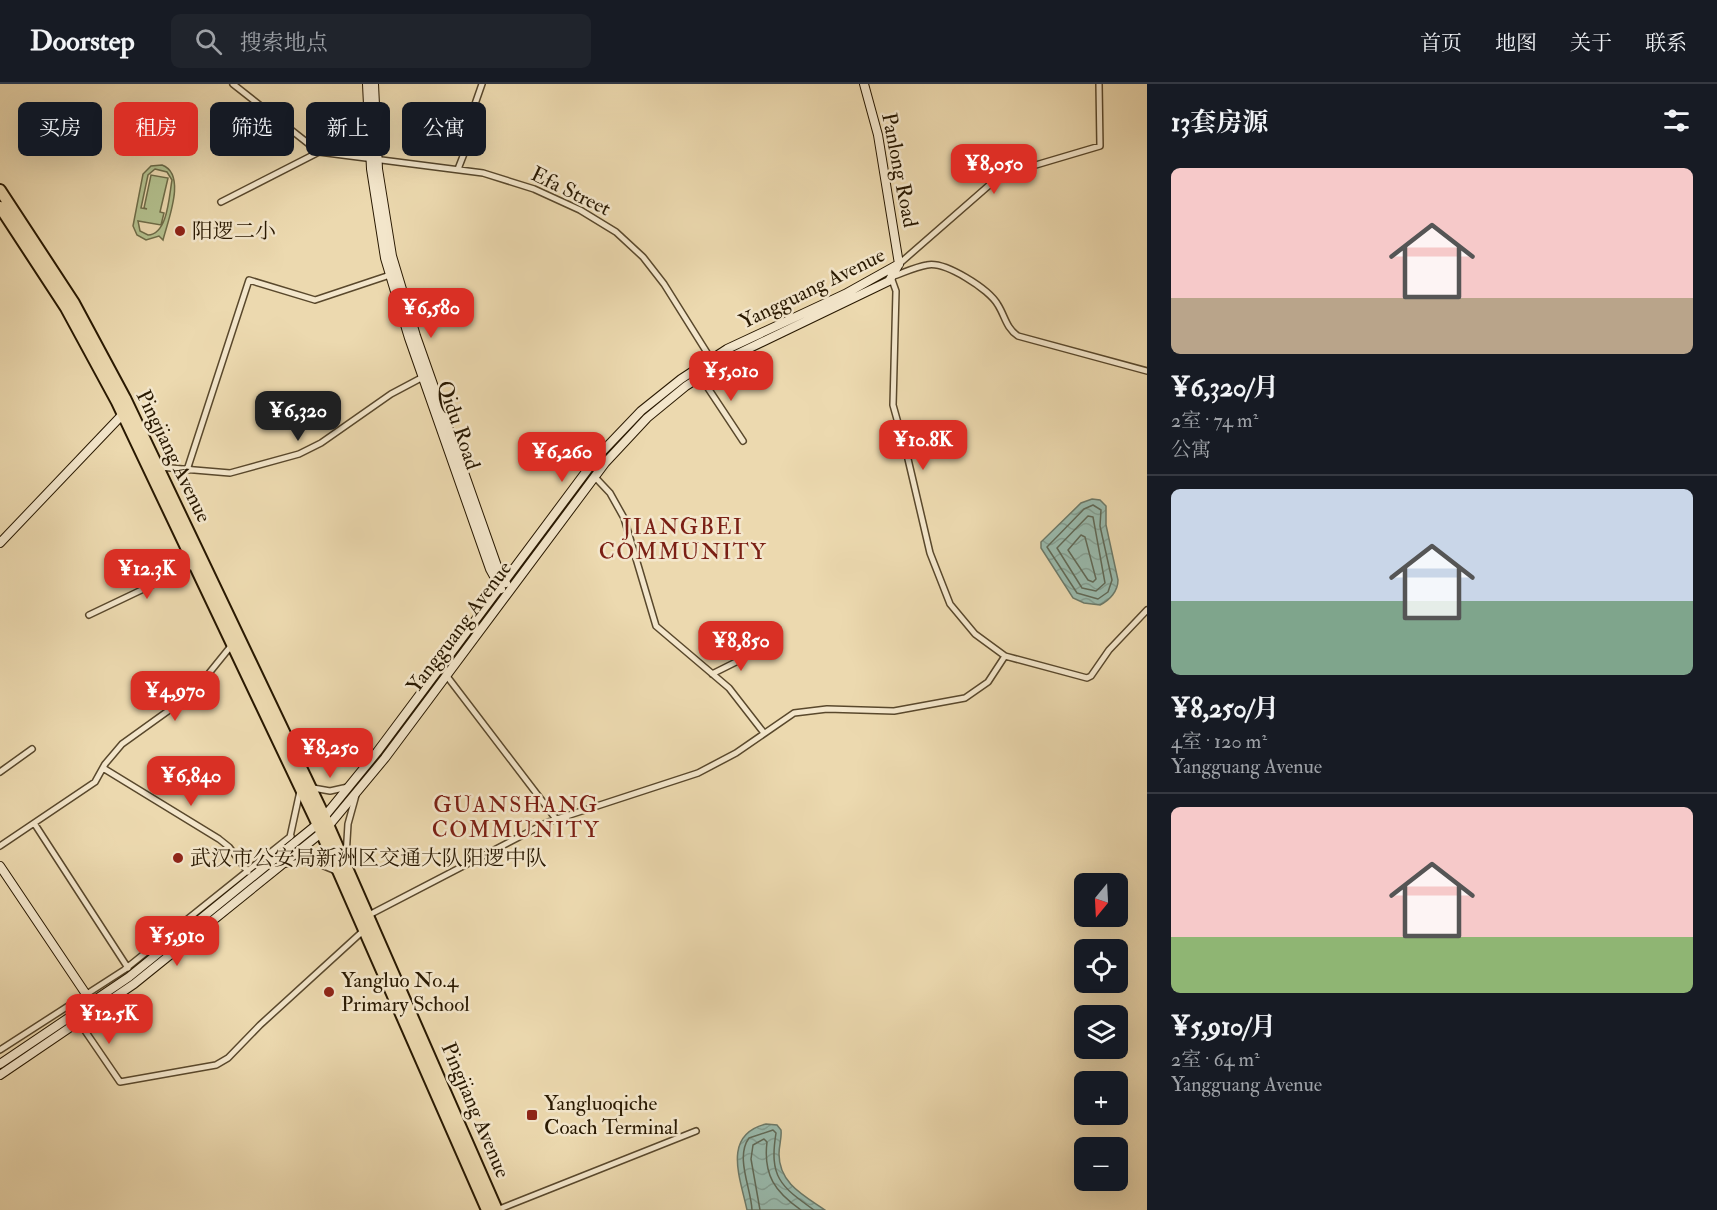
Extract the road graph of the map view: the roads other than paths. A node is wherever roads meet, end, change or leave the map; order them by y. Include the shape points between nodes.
1 (233, 84) edge
2 (367, 84) edge
3 (374, 84) edge
4 (482, 84) edge
5 (864, 84) edge
6 (1099, 84) edge
7 (306, 143) edge
8 (313, 156) edge
9 (340, 156) edge
10 (374, 161) junction
11 (458, 169) junction
12 (0, 190) edge
13 (221, 202) dead end
14 (0, 207) edge
15 (899, 264) junction
16 (390, 275) junction
17 (891, 277) junction
18 (711, 359) junction
19 (1147, 371) edge
20 (700, 376) junction
21 (423, 378) junction
22 (123, 414) junction
23 (743, 441) dead end
24 (158, 467) junction
25 (187, 470) junction
26 (594, 476) junction
27 (0, 543) edge
28 (194, 565) junction
29 (502, 584) junction
30 (507, 593) junction
31 (1147, 610) edge
32 (89, 615) dead end
33 (232, 644) junction
34 (747, 648) dead end
35 (1005, 656) junction
36 (446, 674) junction
37 (712, 674) junction
38 (764, 733) junction
39 (32, 748) dead end
40 (103, 768) junction
41 (0, 772) edge
42 (306, 787) junction
43 (349, 787) junction
44 (357, 792) junction
45 (555, 819) junction
46 (33, 823) junction
47 (323, 825) junction
48 (291, 836) junction
49 (0, 846) edge
50 (281, 855) junction
51 (283, 865) junction
52 (0, 866) edge
53 (343, 869) junction
54 (250, 874) junction
55 (369, 915) junction
56 (365, 929) junction
57 (130, 971) junction
58 (89, 999) junction
59 (97, 1010) junction
60 (79, 1022) junction
61 (0, 1050) edge
62 (0, 1064) edge
63 (0, 1075) edge
64 (696, 1131) dead end
65 (487, 1210) edge
66 (497, 1210) edge

1 - 7 street
2 - 10 street, Qidu Road
3 - 10 street, Qidu Road
4 - 11 street via 475,104 476,123
5 - 15 street, Panlong Road via 878,135
6 - 15 street via 1100,146 994,181
8 - 13 street
9 - 10 street, Efa Street
10 - 11 street, Efa Street
10 - 16 street, Qidu Road via 377,223
10 - 29 street, Qidu Road via 384,222 403,294
11 - 18 street, Efa Street via 534,189 616,232 657,274
12 - 24 highway, Pingjiang Avenue via 91,334
14 - 22 highway, Pingjiang Avenue via 66,308
15 - 17 street, Yangguang Avenue
15 - 18 street, Yangguang Avenue
16 - 21 street, Qidu Road
16 - 25 street via 315,300 249,280
17 - 19 street via 928,264 939,266 987,291 1000,307 1008,327 1018,336
17 - 20 street, Yangguang Avenue via 869,292 747,349
17 - 35 street via 896,291 892,405 930,553 956,612 982,640
18 - 29 street, Yangguang Avenue via 667,389 616,435
20 - 23 street
20 - 26 street, Yangguang Avenue via 635,429
21 - 25 street via 307,451 230,473
21 - 29 street, Qidu Road via 490,569
22 - 27 street
22 - 28 highway, Pingjiang Avenue
24 - 25 street
24 - 42 highway, Pingjiang Avenue
26 - 30 street, Yangguang Avenue
26 - 37 street via 610,493 624,518 656,626
28 - 32 street
28 - 33 highway, Pingjiang Avenue
29 - 30 street, Qidu Road
29 - 43 street, Yangguang Avenue
30 - 36 street, Yangguang Avenue
31 - 35 street via 1109,650 1090,677
33 - 40 street via 193,693 123,744
33 - 42 highway, Pingjiang Avenue
34 - 37 street via 742,659
35 - 38 street via 988,682 965,698 887,712 803,711
36 - 44 street, Yangguang Avenue
36 - 45 street
37 - 38 street via 735,695
38 - 45 street via 698,773
39 - 41 street
40 - 46 street via 95,782
40 - 54 street via 219,839
42 - 43 street via 330,791
42 - 47 highway, Pingjiang Avenue
42 - 48 street
43 - 47 street, Yangguang Avenue
44 - 47 street, Yangguang Avenue
44 - 53 street via 348,824
45 - 55 street
46 - 49 street
46 - 57 street
47 - 50 street, Yangguang Avenue
47 - 51 street, Yangguang Avenue
47 - 53 highway, Pingjiang Avenue
48 - 50 street
48 - 54 street
50 - 54 street, Yangguang Avenue
51 - 53 street via 312,861
51 - 59 street, Yangguang Avenue
52 - 58 street
53 - 55 highway, Pingjiang Avenue
53 - 56 highway, Pingjiang Avenue
54 - 57 street, Yangguang Avenue
55 - 66 highway, Pingjiang Avenue
56 - 60 street via 216,1065 120,1082
56 - 65 highway, Pingjiang Avenue
57 - 58 street, Yangguang Avenue
58 - 59 street
58 - 61 street
58 - 62 street, Yangguang Avenue
59 - 60 street, Yangguang Avenue
60 - 63 street, Yangguang Avenue
64 - 66 street

